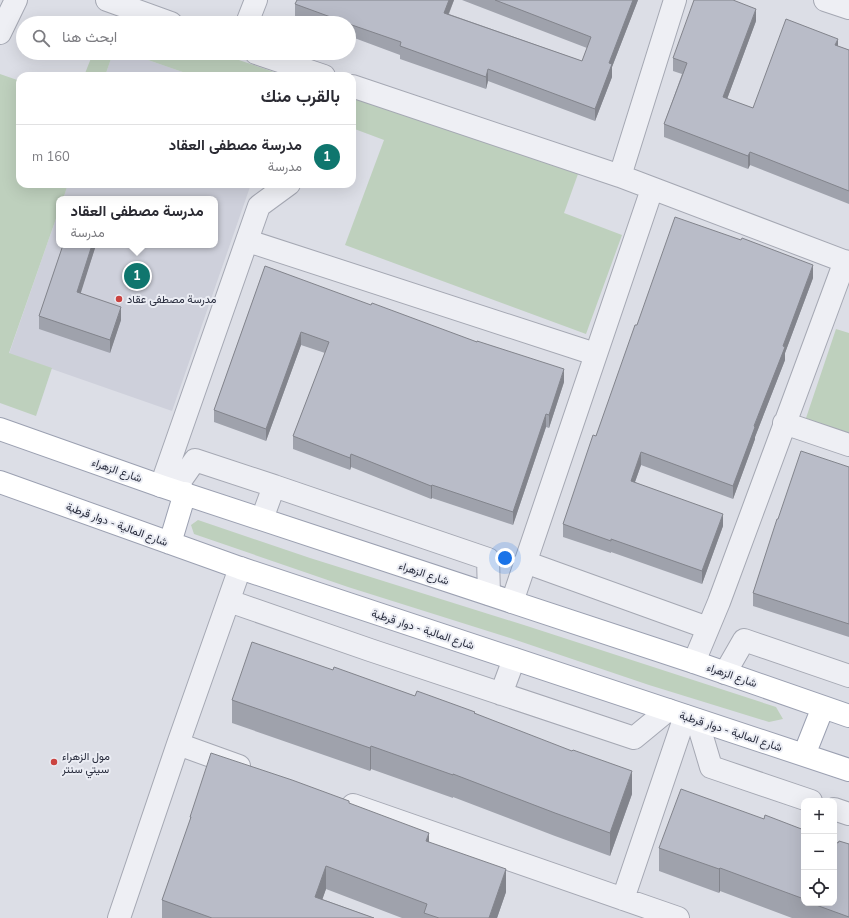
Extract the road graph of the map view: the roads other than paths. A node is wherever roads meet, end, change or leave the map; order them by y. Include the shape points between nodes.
1 (16, 0) edge
2 (107, 0) edge
3 (256, 0) edge
4 (675, 0) edge
5 (826, 0) edge
6 (849, 8) edge
7 (152, 16) edge
8 (250, 16) edge
9 (0, 33) edge
10 (277, 60) edge
11 (312, 72) edge
12 (356, 87) edge
13 (620, 176) junction
14 (284, 188) edge
15 (652, 189) junction
16 (248, 241) junction
17 (847, 262) edge
18 (595, 354) junction
19 (784, 423) junction
20 (0, 429) edge
21 (849, 445) edge
22 (0, 482) edge
23 (274, 486) junction
24 (174, 490) junction
25 (262, 519) junction
26 (170, 543) junction
27 (526, 562) junction
28 (240, 568) junction
29 (489, 594) junction
30 (229, 600) junction
31 (512, 602) junction
32 (708, 628) junction
33 (514, 659) junction
34 (694, 662) junction
35 (725, 673) junction
36 (849, 676) edge
37 (501, 694) junction
38 (823, 707) junction
39 (683, 715) junction
40 (849, 716) edge
41 (178, 744) junction
42 (804, 755) junction
43 (849, 770) edge
44 (261, 773) edge
45 (802, 798) edge
46 (336, 799) edge
47 (837, 810) edge
48 (849, 814) edge
49 (622, 899) junction
50 (119, 918) edge
51 (678, 918) edge

1 - 9 street
2 - 7 street
3 - 8 street
4 - 13 street
5 - 6 street
10 - 11 street
12 - 13 street
13 - 15 street
14 - 16 street via 259,206
15 - 17 street
15 - 18 street
16 - 18 street
16 - 24 street
17 - 19 street
18 - 27 street
19 - 21 street
19 - 32 street
20 - 24 main road, شارع الزهراء
22 - 26 main road, شارع المالية - دوار قرطبة
23 - 24 street via 195,460
23 - 25 street
23 - 29 street via 488,559
24 - 25 main road, شارع الزهراء
24 - 26 main road
25 - 29 main road, شارع الزهراء
26 - 28 main road, شارع المالية - دوار قرطبة
27 - 31 street
27 - 32 street
28 - 30 street
28 - 33 main road, شارع المالية - دوار قرطبة
29 - 31 main road, شارع الزهراء
30 - 37 street
30 - 41 street
31 - 34 main road, شارع الزهراء
32 - 34 street
33 - 37 street
33 - 39 main road, شارع المالية - دوار قرطبة
34 - 35 main road, شارع الزهراء
35 - 36 street via 744,640
35 - 38 main road, شارع الزهراء
37 - 39 street via 634,738
38 - 40 main road, شارع الزهراء
38 - 42 main road
39 - 42 main road, شارع المالية - دوار قرطبة
39 - 45 street via 711,767
39 - 49 street
41 - 44 street
41 - 50 street
42 - 43 main road, شارع المالية - دوار قرطبة
46 - 49 street
47 - 48 street
49 - 51 street

